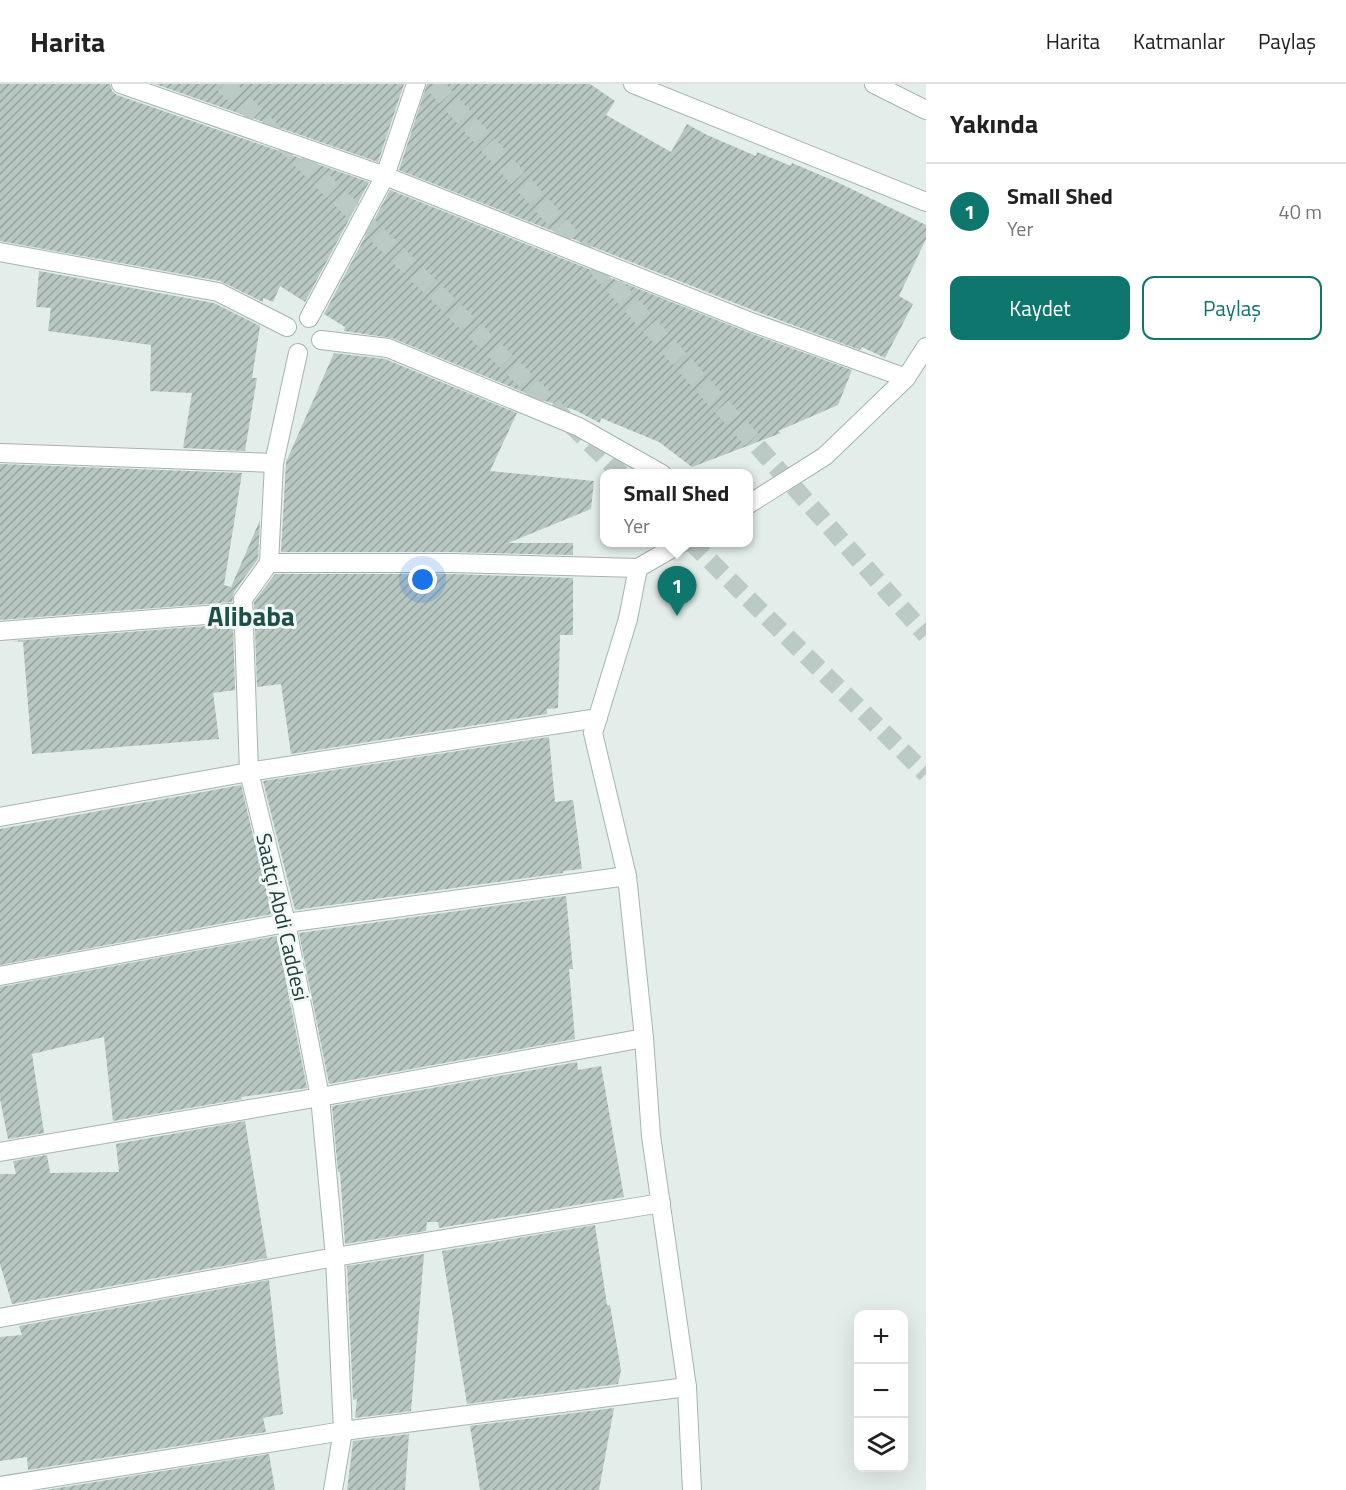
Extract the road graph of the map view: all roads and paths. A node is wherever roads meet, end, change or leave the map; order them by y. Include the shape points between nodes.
1 (121, 84) edge
2 (417, 84) edge
3 (633, 84) edge
4 (874, 84) edge
5 (926, 110) edge
6 (385, 176) junction
7 (926, 202) edge
8 (0, 252) edge
9 (309, 318) junction
10 (287, 327) junction
11 (321, 340) junction
12 (926, 347) edge
13 (298, 353) junction
14 (906, 378) junction
15 (0, 453) edge
16 (274, 463) junction
17 (653, 469) edge
18 (753, 501) edge
19 (676, 547) edge
20 (269, 563) junction
21 (638, 568) junction
22 (244, 612) junction
23 (0, 631) edge
24 (598, 718) junction
25 (249, 772) junction
26 (0, 817) edge
27 (627, 876) junction
28 (286, 923) junction
29 (0, 976) edge
30 (644, 1038) junction
31 (320, 1097) junction
32 (0, 1152) edge
33 (661, 1203) junction
34 (335, 1257) junction
35 (0, 1318) edge
36 (687, 1387) junction
37 (343, 1431) junction
38 (0, 1486) edge
39 (333, 1490) edge
40 (692, 1490) edge

1 - 6 street
2 - 6 street
3 - 7 street
4 - 5 street
6 - 9 street
6 - 14 street via 751,322
8 - 10 street via 218,292
9 - 10 street via 293,320
9 - 11 street via 317,323
10 - 13 street via 289,347
11 - 13 street via 308,354
11 - 17 street via 388,348 579,427
12 - 14 street
13 - 16 street
14 - 18 street via 825,456
15 - 16 street
16 - 20 street
19 - 21 street
20 - 21 street
20 - 22 street, Saatçi Abdi Caddesi via 243,599
21 - 24 street via 628,619
22 - 23 street
22 - 25 street, Saatçi Abdi Caddesi
24 - 25 street
24 - 27 street via 593,732
25 - 26 street
25 - 28 street, Saatçi Abdi Caddesi
27 - 28 street
27 - 30 street
28 - 29 street
28 - 31 street, Saatçi Abdi Caddesi
30 - 31 street
30 - 33 street via 651,1136
31 - 32 street
31 - 34 street, Saatçi Abdi Caddesi
33 - 34 street
33 - 36 street
34 - 35 street
34 - 37 street, Saatçi Abdi Caddesi
36 - 37 street
36 - 40 street
37 - 38 street
37 - 39 street, Saatçi Abdi Caddesi

